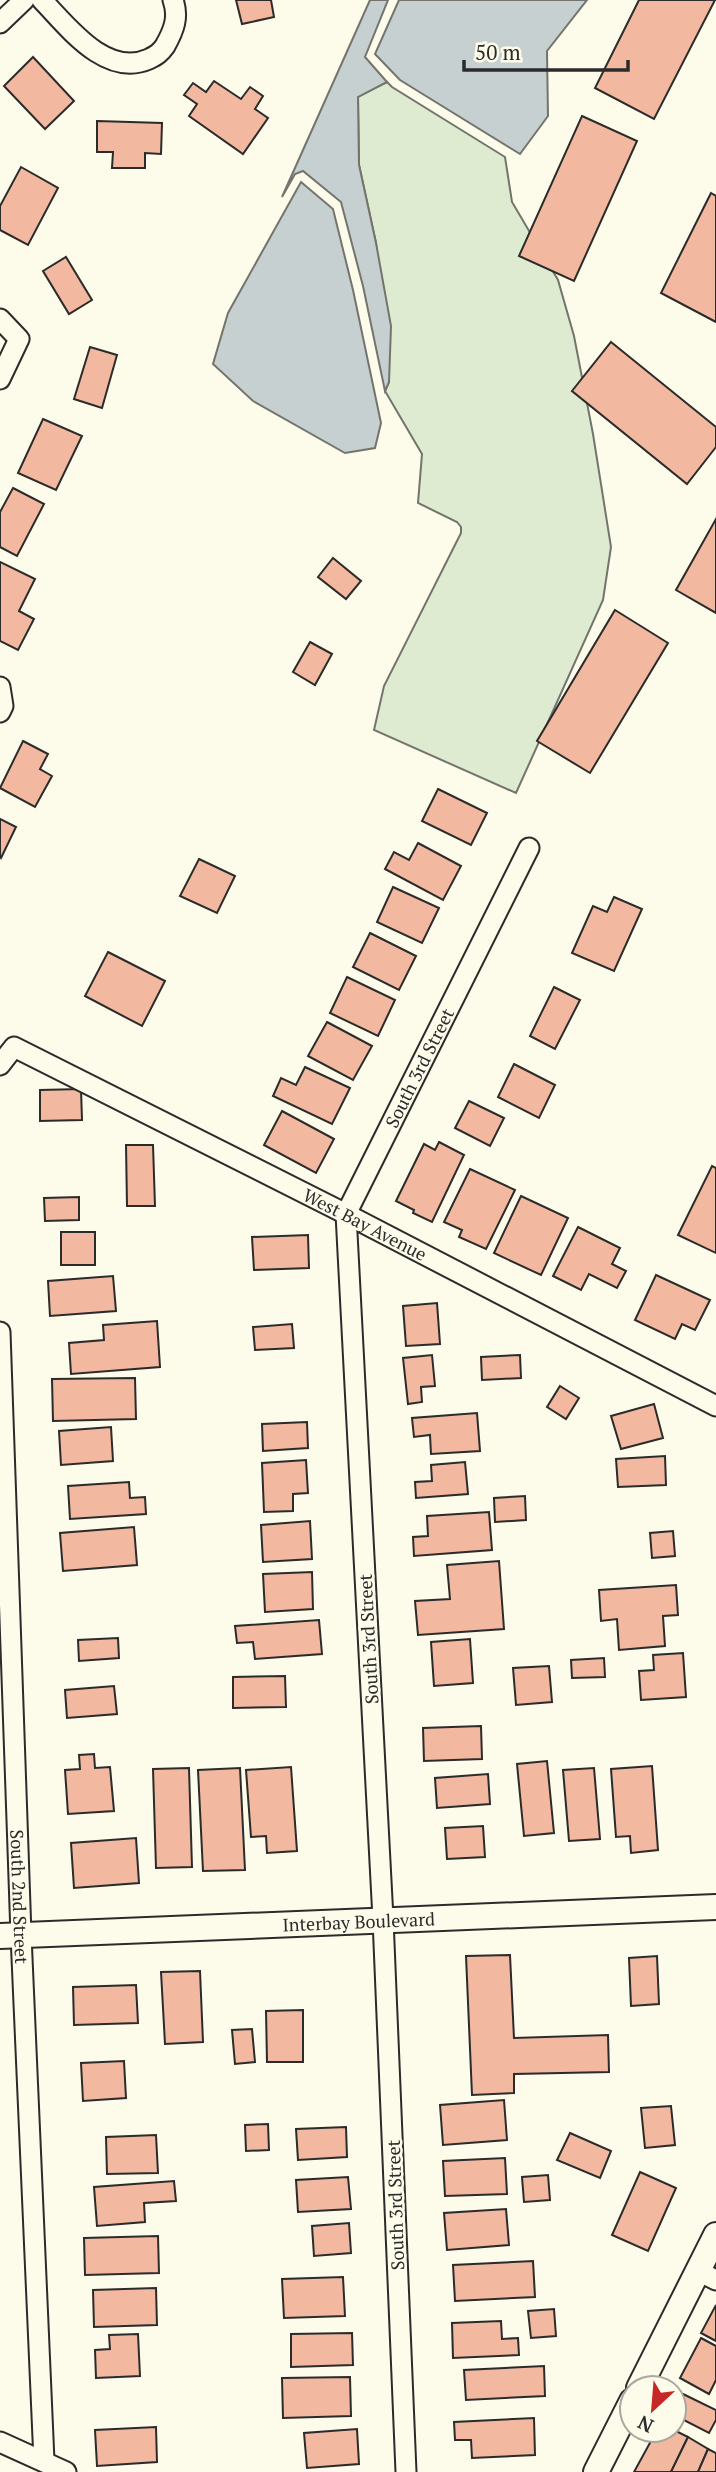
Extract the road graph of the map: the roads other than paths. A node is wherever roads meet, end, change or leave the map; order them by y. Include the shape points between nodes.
1 (24, 0) edge
2 (42, 0) edge
3 (173, 0) edge
4 (0, 23) edge
5 (0, 319) edge
6 (0, 379) edge
7 (0, 687) edge
8 (0, 712) edge
9 (529, 848) dead end
10 (0, 1065) edge
11 (346, 1214) junction
12 (0, 1332) edge
13 (716, 1406) edge
14 (716, 1907) edge
15 (383, 1919) junction
16 (10, 1936) edge
17 (716, 2235) edge
18 (707, 2275) edge
19 (647, 2374) edge
20 (618, 2429) edge
21 (0, 2442) edge
22 (44, 2461) junction
23 (66, 2472) edge
24 (406, 2472) edge
25 (596, 2472) edge

1 - 4 street
2 - 3 street via 86,45 107,58 137,64 160,54 172,33 178,13
5 - 6 street via 19,339
7 - 8 street
9 - 11 street, South 3rd Street
10 - 11 street, West Bay Avenue via 14,1047
11 - 13 street, West Bay Avenue
11 - 15 street, South 3rd Street
12 - 16 street, South 2nd Street
14 - 15 street, Interbay Boulevard
15 - 16 street, Interbay Boulevard
15 - 24 street, South 3rd Street
16 - 22 street, South 2nd Street
17 - 18 street
18 - 19 street
20 - 25 street
21 - 22 street
22 - 23 street

